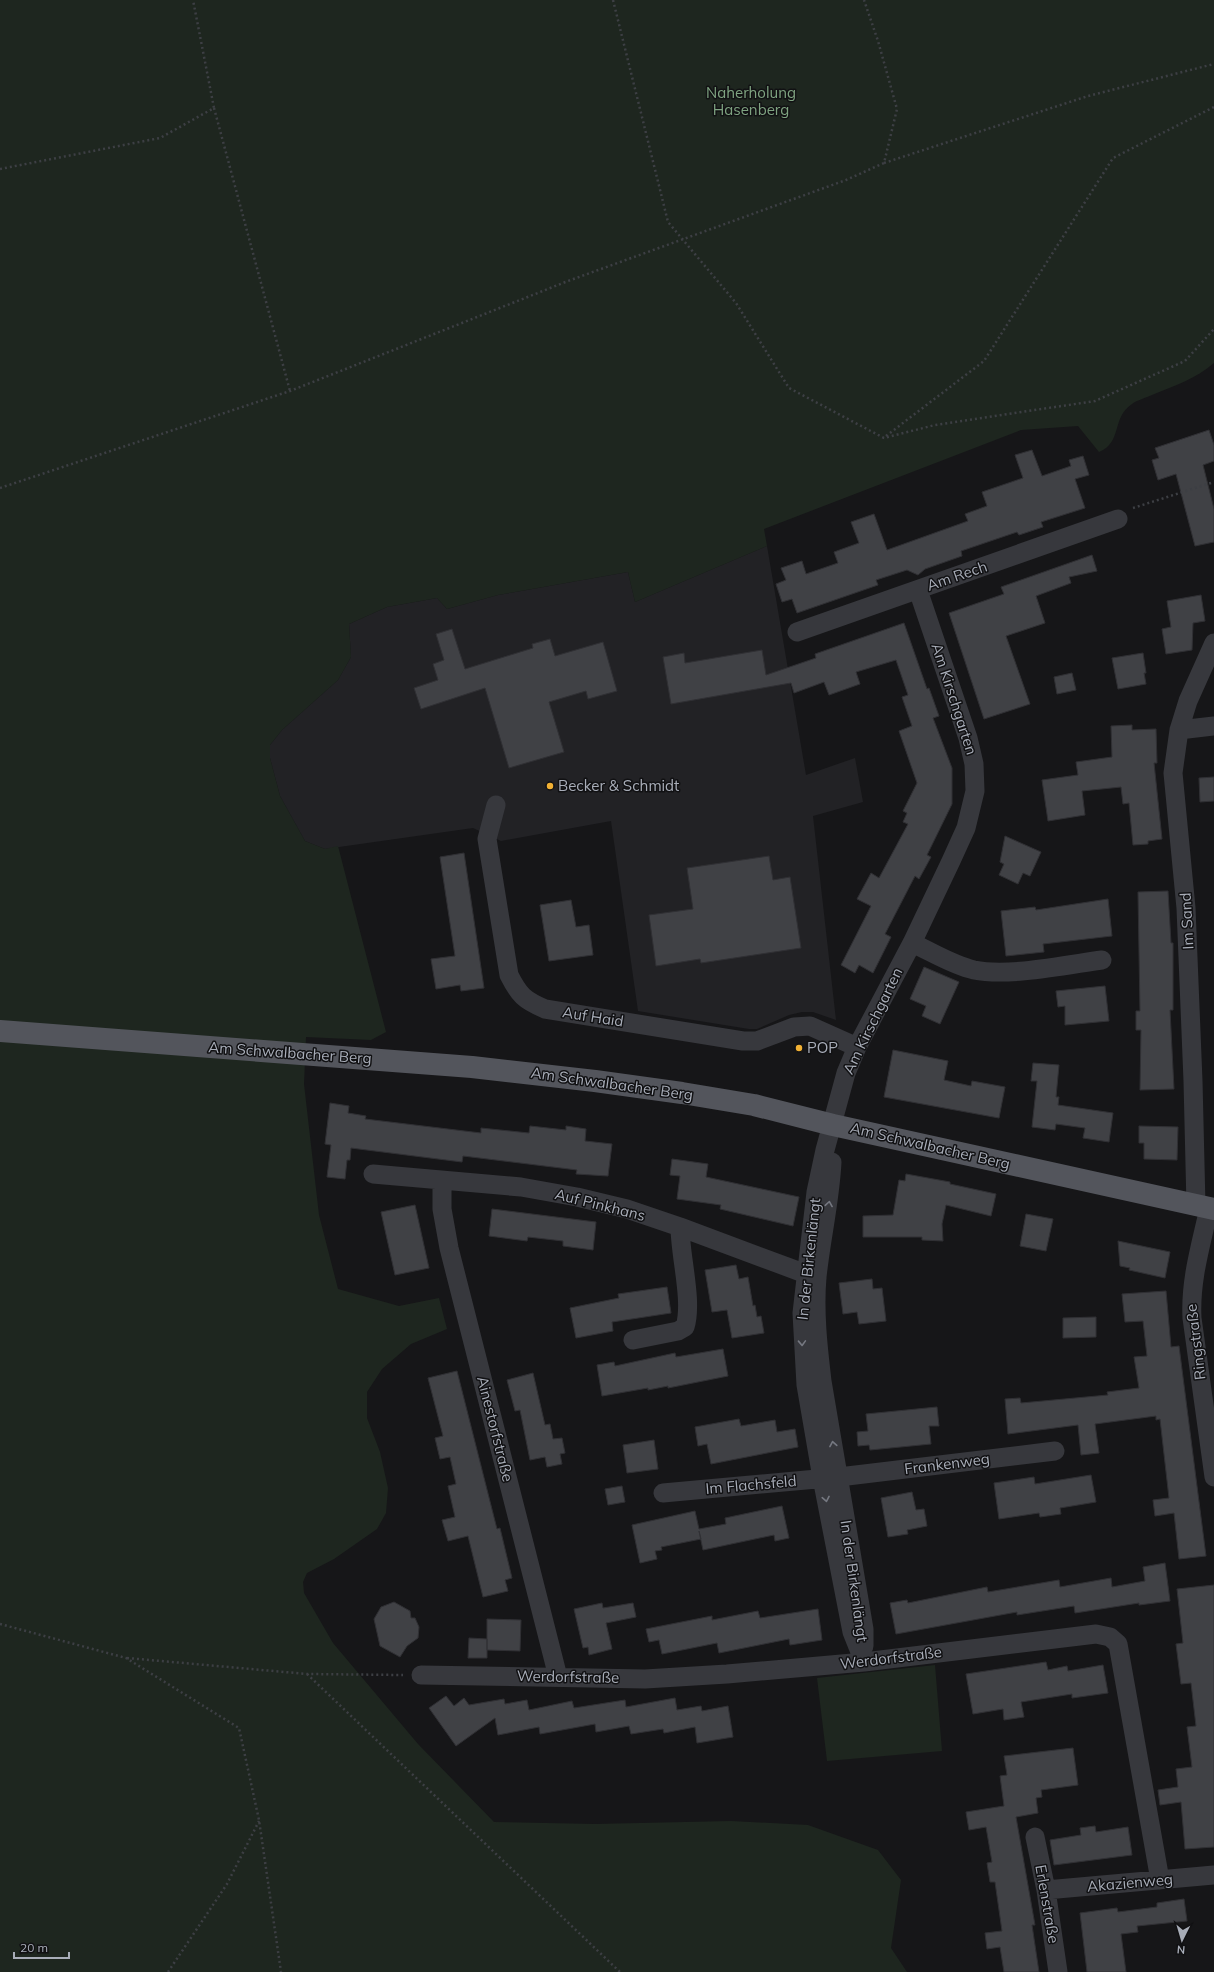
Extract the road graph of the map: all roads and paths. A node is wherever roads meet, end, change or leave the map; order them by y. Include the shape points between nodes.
1 (193, 0) edge
2 (613, 0) edge
3 (864, 0) edge
4 (1214, 64) edge
5 (1214, 107) edge
6 (214, 108) junction
7 (884, 163) junction
8 (0, 169) edge
9 (683, 239) junction
10 (1214, 329) edge
11 (290, 391) junction
12 (884, 438) junction
13 (1214, 482) edge
14 (0, 488) edge
15 (1118, 519) joint
16 (918, 590) junction
17 (797, 632) dead end
18 (1214, 643) edge
19 (1214, 726) edge
20 (1179, 730) junction
21 (496, 805) dead end
22 (912, 943) junction
23 (1102, 960) dead end
24 (0, 1031) edge
25 (857, 1047) junction
26 (833, 1125) junction
27 (373, 1174) dead end
28 (442, 1181) junction
29 (1206, 1208) edge
30 (680, 1227) junction
31 (812, 1276) junction
32 (633, 1340) dead end
33 (1055, 1451) dead end
34 (1214, 1477) edge
35 (830, 1478) junction
36 (663, 1493) dead end
37 (0, 1624) edge
38 (126, 1658) junction
39 (864, 1662) junction
40 (307, 1674) junction
41 (421, 1675) joint
42 (558, 1677) junction
43 (259, 1820) junction
44 (1035, 1837) dead end
45 (1214, 1875) edge
46 (1160, 1880) junction
47 (1046, 1890) junction
48 (168, 1972) edge
49 (280, 1972) edge
50 (620, 1972) edge
51 (1058, 1972) edge

1 - 6 path
2 - 9 path via 668,222
3 - 7 path via 897,109
4 - 7 path via 1088,96
5 - 12 path via 1113,158 984,361
6 - 8 path via 160,138
6 - 11 path
7 - 9 path via 846,180
9 - 11 path via 568,281
9 - 12 path via 736,303 789,388
10 - 12 path via 1185,362 1095,401 935,425
11 - 14 path
13 - 15 path via 1133,508
15 - 16 street, Am Rech
16 - 17 street, Am Rech
16 - 22 street, Am Kirschgarten via 968,738 974,764 975,791 966,828
18 - 20 street, Im Sand via 1188,701
19 - 20 street
20 - 29 street, Im Sand via 1173,773 1186,908 1194,1081
21 - 25 street, Auf Haid via 487,839 509,975 517,991 528,1002 545,1009 743,1041 757,1041 794,1027 810,1026
22 - 23 street via 973,970 992,972 1011,972
22 - 25 street, Am Kirschgarten
24 - 26 main road, Am Schwalbacher Berg via 472,1067 682,1093 754,1105
25 - 26 street, Am Kirschgarten via 846,1073
26 - 29 main road, Am Schwalbacher Berg
26 - 31 street, In der Birkenlängt via 830,1195
27 - 28 street, Auf Pinkhans
28 - 30 street, Auf Pinkhans via 521,1187 576,1196 627,1209
28 - 42 street, Ainestorfstraße via 442,1209 449,1248
29 - 34 street, Ringstraße via 1191,1295
30 - 31 street, Auf Pinkhans
30 - 32 street via 687,1301 685,1327 678,1331
31 - 35 street, In der Birkenlängt
33 - 35 street, Frankenweg
35 - 36 street, Im Flachsfeld
35 - 39 street, In der Birkenlängt via 864,1629
37 - 38 path
38 - 40 path
38 - 43 path via 239,1728
39 - 42 street, Werdorfstraße via 800,1669 645,1679
39 - 46 street, Werdorfstraße via 1096,1634 1110,1637 1118,1644
40 - 41 path
40 - 50 path
41 - 42 street, Werdorfstraße
43 - 48 path via 227,1884
43 - 49 path
44 - 47 street, Erlenstraße
45 - 46 street, Akazienweg
46 - 47 street, Akazienweg
47 - 51 street, Erlenstraße

